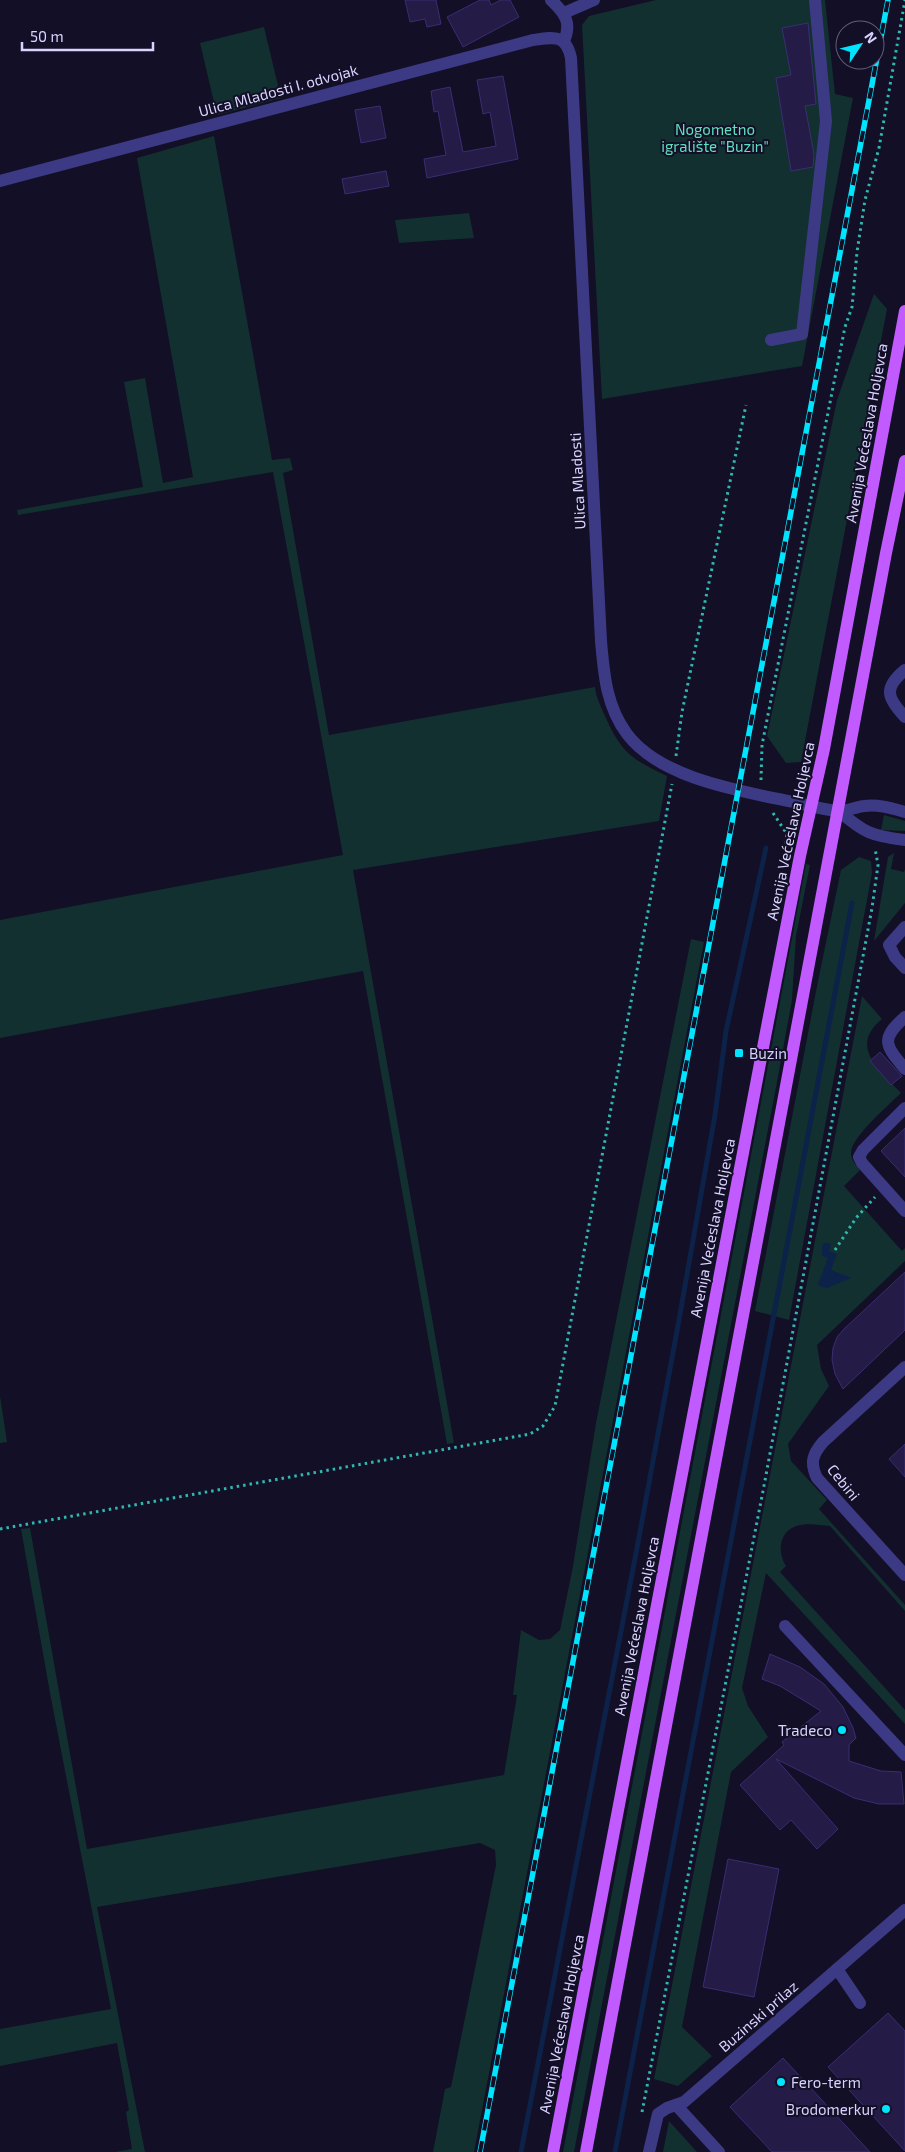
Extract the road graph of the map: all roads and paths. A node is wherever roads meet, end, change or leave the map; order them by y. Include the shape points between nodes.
1 (551, 0) edge
2 (594, 0) edge
3 (815, 0) edge
4 (905, 0) edge
5 (564, 13) junction
6 (564, 42) junction
7 (0, 181) edge
8 (905, 311) edge
9 (771, 340) dead end
10 (746, 405) dead end
11 (905, 461) edge
12 (900, 674) edge
13 (905, 717) edge
14 (675, 769) junction
15 (760, 795) junction
16 (812, 806) junction
17 (839, 811) junction
18 (905, 812) edge
19 (905, 840) edge
20 (875, 847) dead end
21 (784, 852) dead end
22 (905, 927) edge
23 (905, 968) edge
24 (905, 1017) edge
25 (905, 1069) edge
26 (905, 1108) edge
27 (884, 1188) junction
28 (905, 1211) edge
29 (835, 1250) dead end
30 (905, 1368) edge
31 (0, 1529) edge
32 (905, 1575) edge
33 (785, 1626) dead end
34 (905, 1755) edge
35 (905, 1910) edge
36 (837, 1969) junction
37 (860, 2003) dead end
38 (676, 2105) junction
39 (641, 2118) dead end
40 (553, 2152) edge
41 (586, 2152) edge
42 (649, 2152) edge
43 (719, 2152) edge

1 - 5 street
2 - 5 street
3 - 9 street via 826,121 802,334
4 - 15 path via 857,252 852,307 845,327 762,745
5 - 6 street, Ulica Mladosti via 569,26
6 - 7 street, Ulica Mladosti I. odvojak via 549,38 533,40
6 - 14 street, Ulica Mladosti via 571,58 604,676 611,705 627,734 643,751
8 - 16 main road, Avenija Većeslava Holjevca
10 - 14 path via 682,712
11 - 17 main road
12 - 13 street via 889,692 891,700
14 - 15 street, Ulica Mladosti
14 - 31 path via 555,1406 543,1426 530,1434
15 - 16 street, Ulica Mladosti
15 - 21 path via 759,803 773,813 787,834
16 - 17 street, Ulica Mladosti
16 - 40 main road, Avenija Većeslava Holjevca via 765,1037
17 - 18 street via 874,806
17 - 19 street via 862,830 876,836
17 - 41 main road
20 - 39 path via 878,865 872,908
22 - 23 street via 889,945
24 - 25 street via 891,1029 887,1040 888,1049
26 - 27 street via 859,1156
27 - 28 street
27 - 29 path via 856,1218
30 - 32 street, Cebini via 823,1442 814,1452 812,1461 817,1478
33 - 34 street
35 - 36 street, Buzinski prilaz
36 - 37 street
36 - 38 street, Buzinski prilaz via 684,2102
38 - 42 street, Buzinski prilaz via 658,2114
38 - 43 street

